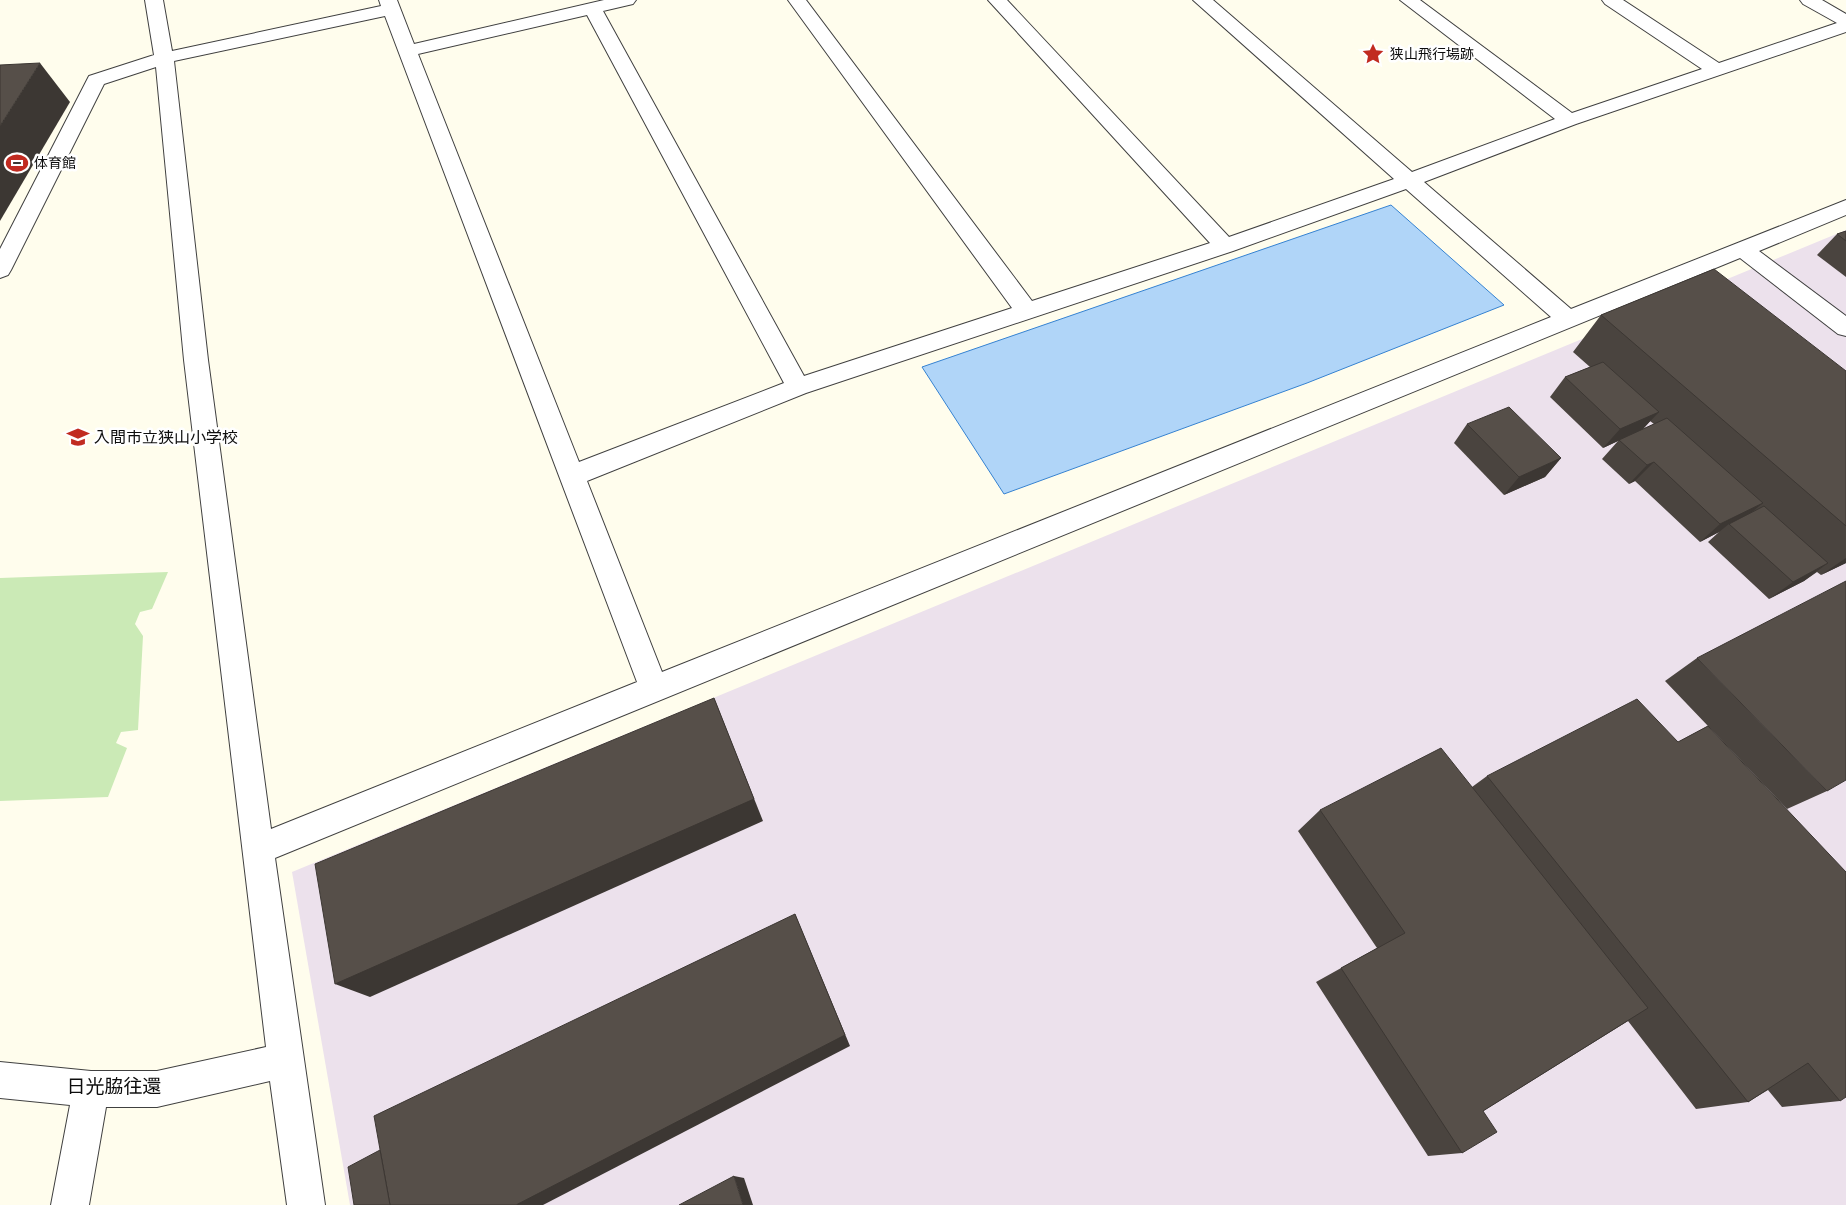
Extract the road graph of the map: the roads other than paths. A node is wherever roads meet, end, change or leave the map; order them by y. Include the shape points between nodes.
1 (154, 0) edge
2 (626, 0) edge
3 (797, 0) edge
4 (996, 0) edge
5 (1202, 0) edge
6 (1409, 0) edge
7 (1611, 0) edge
8 (1809, 0) edge
9 (390, 4) edge
10 (592, 8) junction
11 (1846, 21) edge
12 (1846, 26) edge
13 (407, 51) junction
14 (164, 58) junction
15 (1717, 70) junction
16 (1569, 120) junction
17 (1408, 181) junction
18 (1846, 207) edge
19 (1225, 246) junction
20 (1742, 249) junction
21 (0, 270) edge
22 (1027, 311) junction
23 (1569, 320) junction
24 (1846, 328) edge
25 (798, 387) junction
26 (572, 476) junction
27 (654, 688) junction
28 (259, 849) junction
29 (285, 1060) junction
30 (0, 1080) edge
31 (91, 1089) junction
32 (70, 1205) edge
33 (306, 1205) edge

1 - 14 street
2 - 10 street
3 - 22 street
4 - 19 street
5 - 17 street
6 - 16 street
7 - 15 street
8 - 11 street
9 - 13 street
9 - 14 street
10 - 13 street
10 - 25 street
12 - 15 street
13 - 26 street
14 - 21 street via 96,80
14 - 28 street via 196,360
15 - 16 street
16 - 17 street
17 - 19 street
17 - 23 street
18 - 20 street
19 - 22 street
20 - 23 street
20 - 24 street
22 - 25 street
23 - 27 street
25 - 26 street
26 - 27 street
27 - 28 street
28 - 29 street
29 - 31 street, 日光脇往還 via 157,1089
29 - 33 street
30 - 31 street, 日光脇往還
31 - 32 street

